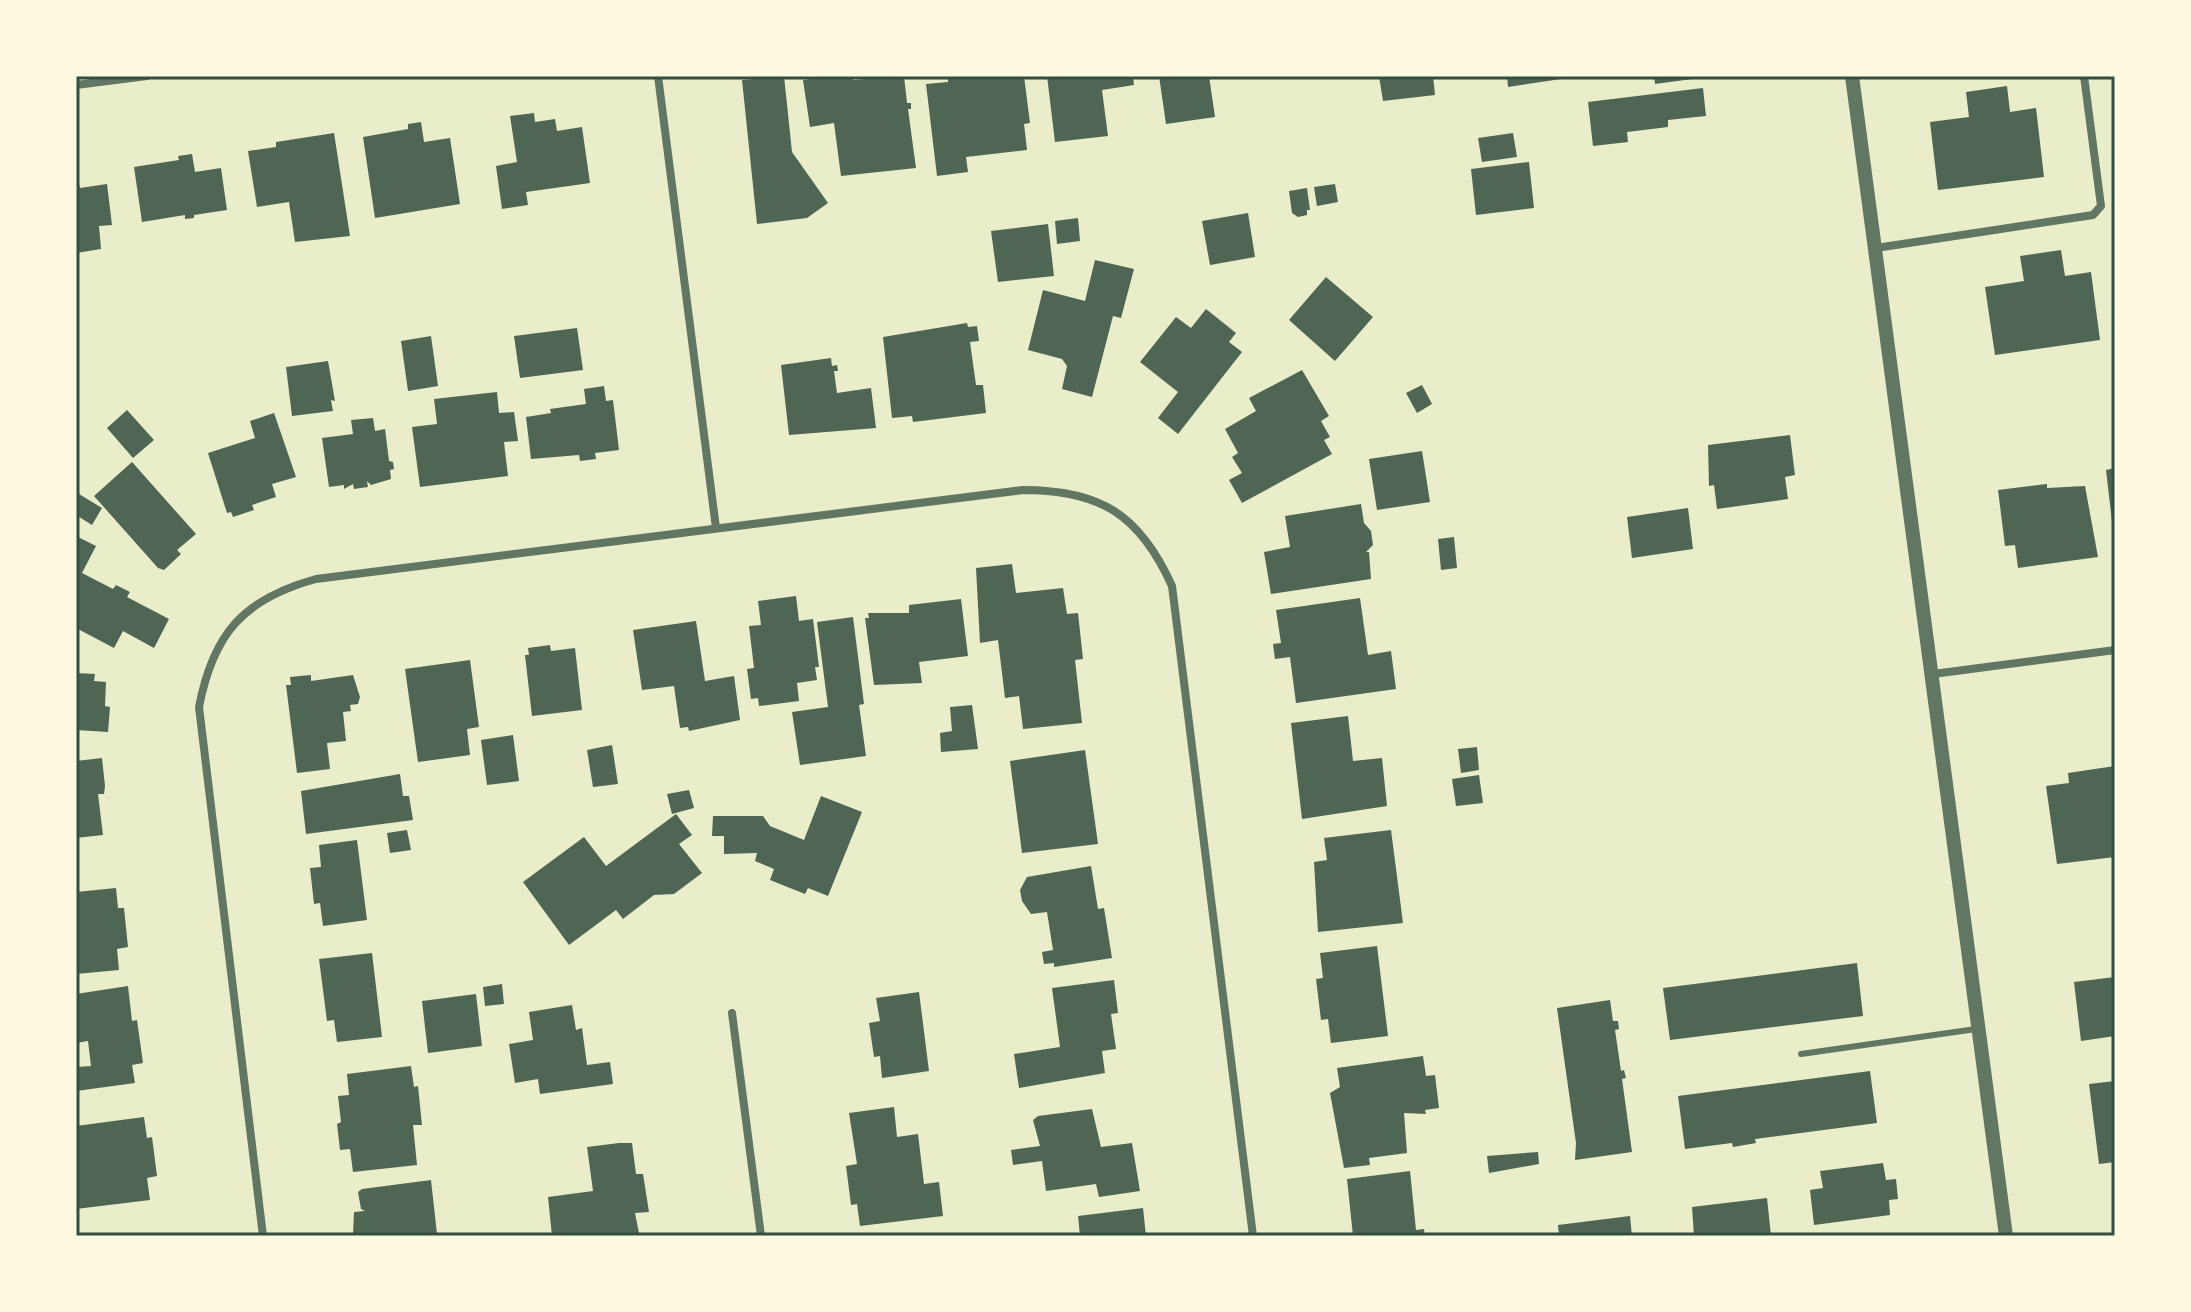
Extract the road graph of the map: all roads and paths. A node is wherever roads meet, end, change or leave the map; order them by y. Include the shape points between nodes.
1 (147, 76) edge
2 (658, 76) edge
3 (1852, 76) edge
4 (2084, 76) edge
5 (76, 85) edge
6 (1876, 248) junction
7 (716, 528) junction
8 (2115, 650) edge
9 (1933, 674) junction
10 (732, 1013) dead end
11 (1978, 1028) junction
12 (1801, 1054) dead end
13 (263, 1236) edge
14 (761, 1236) edge
15 (1253, 1236) edge
16 (2006, 1236) edge

1 - 5 street
2 - 7 street
3 - 6 street
4 - 6 street via 2101,206 2093,215
6 - 9 street
7 - 13 street via 316,579 283,588 250,606 224,634 207,668 199,707
7 - 15 street via 1023,490 1063,490 1100,502 1132,522 1156,549 1172,586
8 - 9 street
9 - 11 street
10 - 14 street
11 - 12 lane
11 - 16 street

